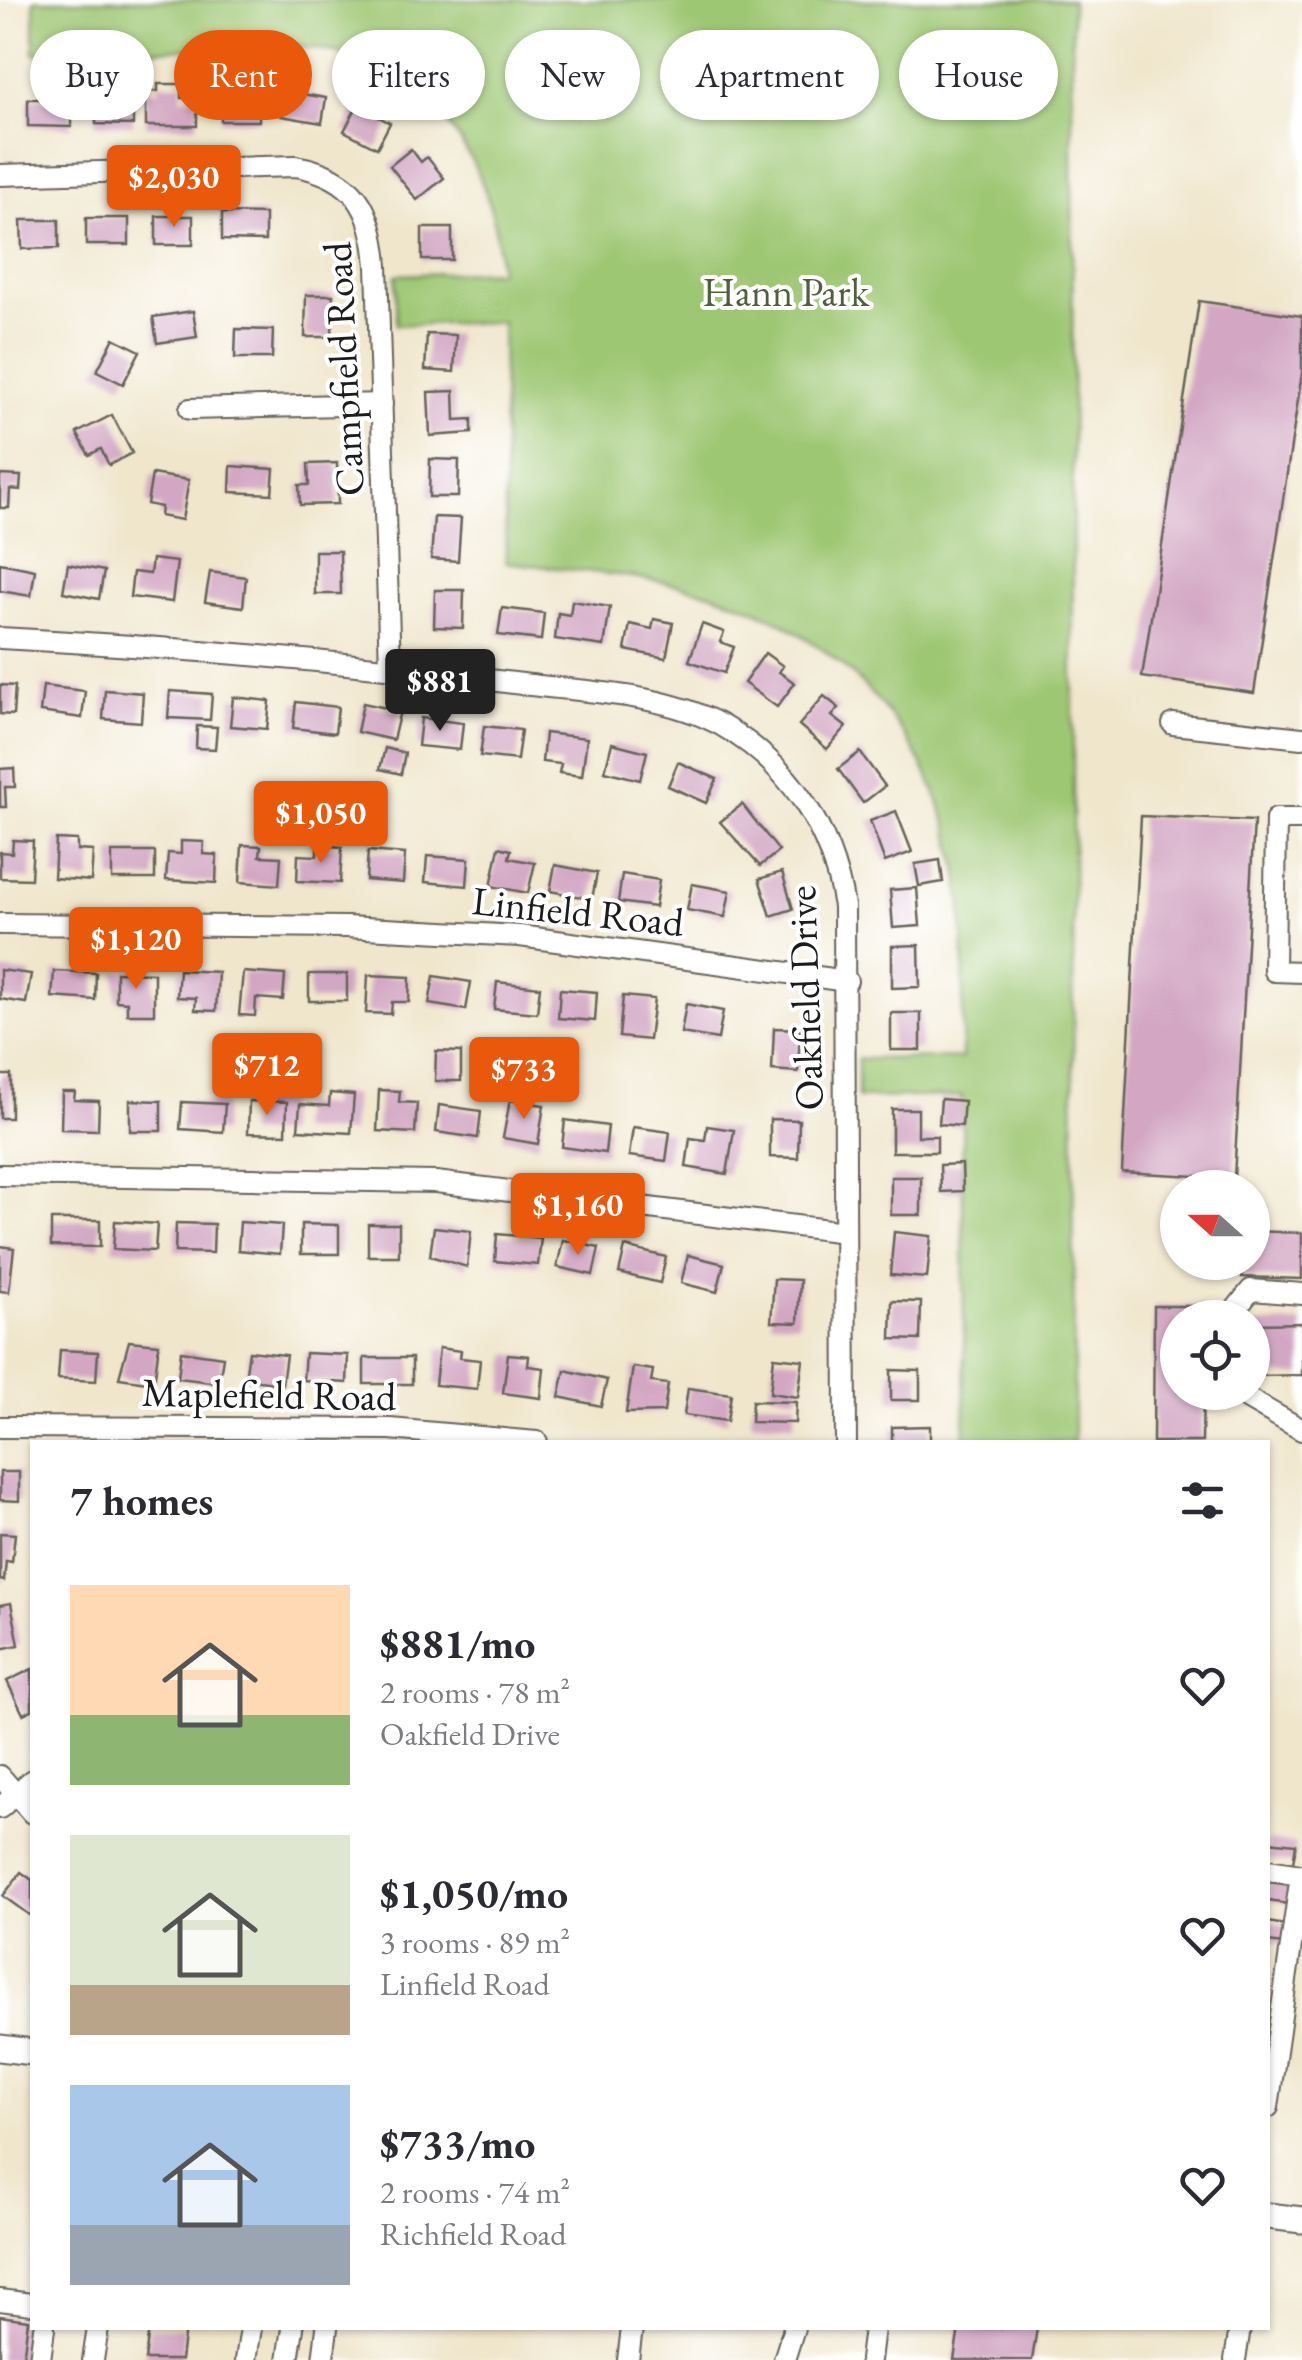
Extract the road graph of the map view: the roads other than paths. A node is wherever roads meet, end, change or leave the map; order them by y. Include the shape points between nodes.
1 (0, 175) edge
2 (382, 404) junction
3 (190, 409) dead end
4 (0, 638) edge
5 (390, 668) junction
6 (1173, 724) dead end
7 (1302, 738) edge
8 (1302, 819) edge
9 (0, 924) edge
10 (1302, 972) edge
11 (847, 981) junction
12 (0, 1175) edge
13 (844, 1232) junction
14 (1302, 1294) edge
15 (1242, 1300) edge
16 (1267, 1410) edge
17 (0, 1427) edge
18 (1302, 1430) edge
19 (514, 1440) edge
20 (846, 1440) edge
21 (0, 1776) edge
22 (30, 1782) edge
23 (8, 1801) edge
24 (1270, 1870) edge
25 (0, 2048) edge
26 (30, 2052) edge
27 (1270, 2093) edge
28 (1270, 2216) edge
29 (1302, 2220) edge
30 (0, 2300) edge
31 (30, 2304) edge
32 (44, 2330) edge
33 (98, 2330) edge
34 (251, 2330) edge
35 (293, 2330) edge
36 (327, 2330) edge
37 (632, 2330) edge
38 (793, 2330) edge
39 (874, 2330) edge
40 (1240, 2330) edge
41 (40, 2360) edge
42 (93, 2360) edge
43 (246, 2360) edge
44 (288, 2360) edge
45 (323, 2360) edge
46 (628, 2360) edge
47 (784, 2360) edge
48 (870, 2360) edge
49 (1234, 2360) edge

1 - 2 street, Campfield Road via 276,166 311,169 342,183 364,207 376,240
2 - 3 street
2 - 5 street, Campfield Road
4 - 5 street, Oakfield Drive via 206,648
5 - 11 street, Oakfield Drive via 654,702 742,738 786,777 826,837 844,906
6 - 7 street
8 - 10 street via 1276,819 1274,952 1274,971
9 - 11 street, Linfield Road via 486,934
11 - 13 street, Oakfield Drive
12 - 13 street via 436,1182
13 - 20 street, Oakfield Drive
14 - 15 street via 1250,1290
16 - 18 street
17 - 19 street, Maplefield Road via 390,1429
21 - 23 street
22 - 23 street
24 - 27 street via 1301,1875
25 - 26 main road
28 - 29 main road
30 - 31 street
32 - 41 street
33 - 42 street
34 - 43 street
35 - 44 street
36 - 45 street
37 - 46 street
38 - 47 street
39 - 48 street
40 - 49 street

